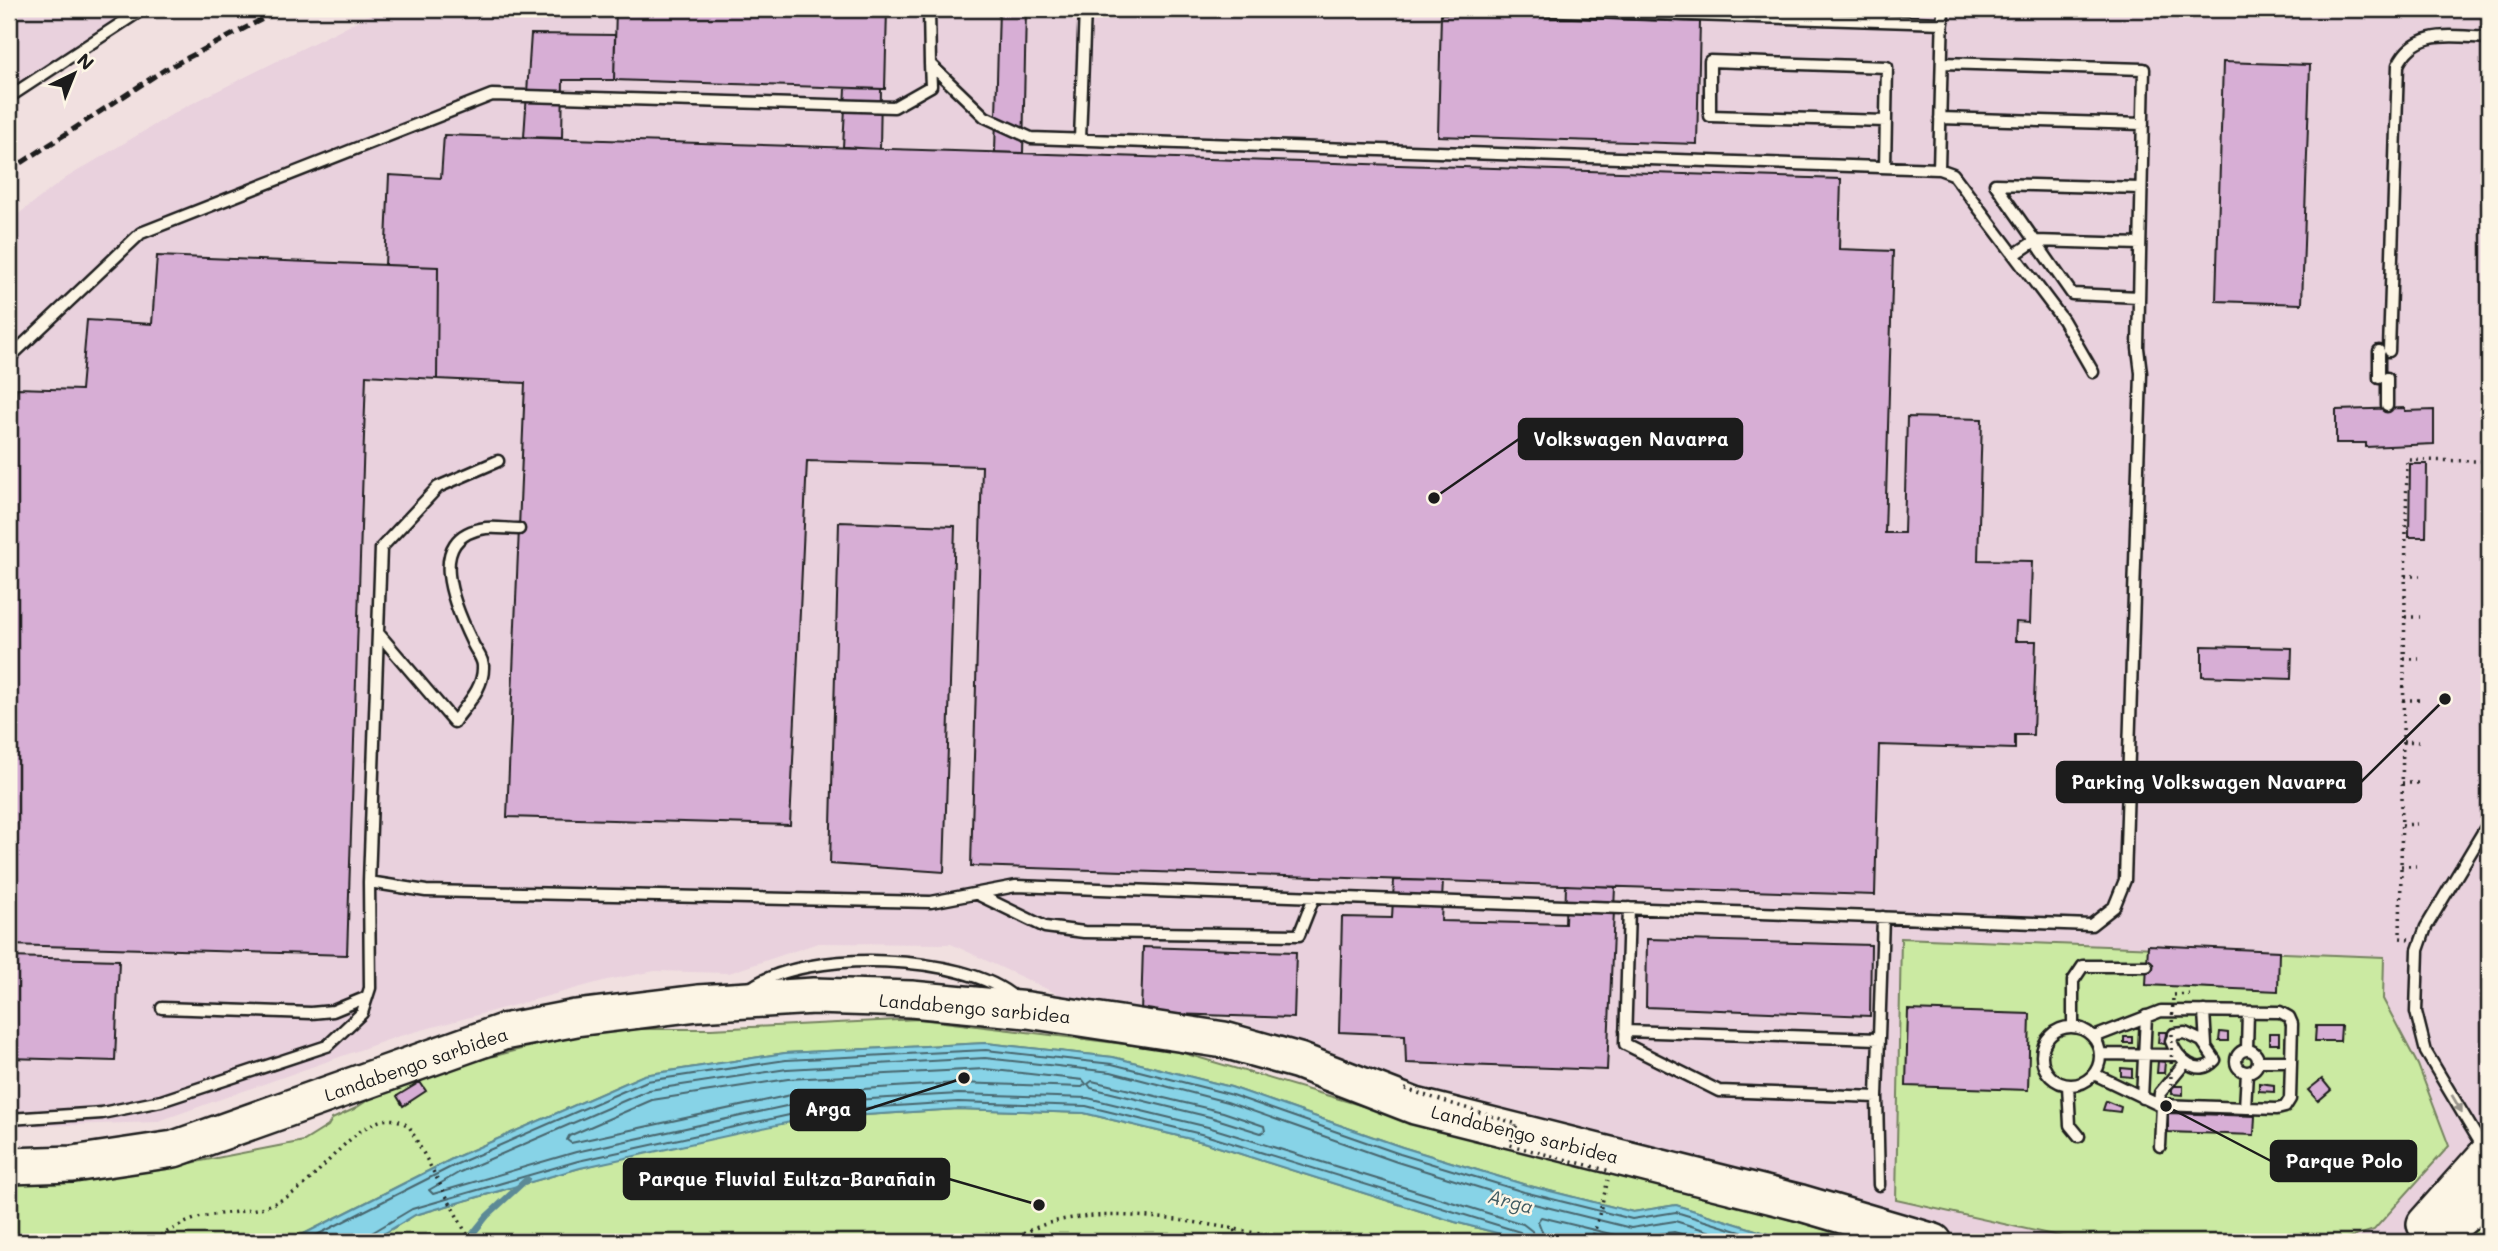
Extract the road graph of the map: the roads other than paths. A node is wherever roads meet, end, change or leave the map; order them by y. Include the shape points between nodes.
1 (143, 9) edge
2 (929, 9) edge
3 (1085, 9) edge
4 (1146, 9) edge
5 (1167, 9) edge
6 (1501, 9) edge
7 (1943, 9) edge
8 (1943, 23) junction
9 (2489, 38) edge
10 (1941, 63) junction
11 (930, 64) junction
12 (9, 97) edge
13 (1940, 118) junction
14 (1886, 121) junction
15 (2143, 124) junction
16 (1080, 139) junction
17 (1885, 167) junction
18 (1939, 169) junction
19 (2141, 188) junction
20 (2035, 240) junction
21 (2140, 244) junction
22 (2014, 255) junction
23 (2139, 296) junction
24 (9, 358) edge
25 (2094, 372) dead end
26 (2387, 406) dead end
27 (498, 461) dead end
28 (519, 529) dead end
29 (379, 634) junction
30 (2489, 822) edge
31 (369, 882) junction
32 (976, 894) junction
33 (1314, 897) junction
34 (1629, 908) junction
35 (1883, 918) junction
36 (2147, 966) dead end
37 (367, 997) junction
38 (162, 1007) dead end
39 (2204, 1011) junction
40 (2248, 1012) junction
41 (2146, 1016) junction
42 (2073, 1026) junction
43 (1625, 1031) junction
44 (2094, 1037) junction
45 (1879, 1039) junction
46 (2206, 1048) junction
47 (2247, 1049) junction
48 (2099, 1054) junction
49 (2145, 1055) junction
50 (2176, 1055) junction
51 (2215, 1060) junction
52 (2236, 1061) junction
53 (2259, 1061) junction
54 (2291, 1061) junction
55 (2185, 1063) junction
56 (2247, 1072) junction
57 (2094, 1074) junction
58 (2068, 1085) junction
59 (1877, 1097) junction
60 (2142, 1098) junction
61 (2160, 1105) junction
62 (2245, 1108) junction
63 (9, 1119) edge
64 (2079, 1136) dead end
65 (2160, 1146) dead end
66 (2488, 1159) edge
67 (9, 1166) edge
68 (1879, 1185) dead end
69 (2477, 1196) edge
70 (2426, 1236) edge
71 (1934, 1242) edge

1 - 12 lane
2 - 11 lane
3 - 16 lane
4 - 5 lane
6 - 8 lane
7 - 8 lane
8 - 10 lane
9 - 26 lane via 2418,40 2398,65 2383,378
10 - 13 lane
10 - 15 lane via 2144,69
11 - 16 lane via 985,117 1031,138
11 - 24 lane via 932,86 894,107 492,96 141,233
13 - 15 lane
13 - 18 lane
14 - 14 lane via 1887,67 1710,61 1710,116
14 - 17 lane
15 - 19 lane
16 - 17 lane
17 - 18 lane
18 - 22 lane via 1953,174
19 - 20 lane via 1996,184
19 - 21 lane
20 - 21 lane
20 - 22 lane
20 - 23 lane via 2072,295
21 - 23 lane
22 - 25 lane via 2063,320
23 - 35 lane via 2141,373 2125,880 2114,907 2091,925
27 - 29 lane via 438,487 381,548
28 - 29 lane via 485,528 465,536 447,565 448,582 483,663 481,684 454,722
29 - 31 lane
30 -> 66 lane via 2431,917 2418,950 2416,1012 2426,1052
31 - 32 lane via 426,891 931,902
31 - 37 lane
32 - 33 lane via 1016,886
32 - 33 lane via 1045,927 1084,932 1299,935
33 - 34 lane
34 - 35 lane
34 - 43 lane
35 - 45 lane
36 - 42 lane via 2083,965 2073,981
37 - 38 lane via 333,1011 311,1013
37 - 63 lane via 362,1013 344,1032 315,1051 149,1103 102,1113
39 - 40 lane
39 - 41 lane via 2161,1011
39 - 46 lane
40 - 47 lane
40 - 54 lane via 2280,1012 2288,1017 2292,1024
41 - 44 lane
41 - 49 lane
42 - 44 lane
42 - 58 lane via 2051,1034 2041,1056 2049,1076
43 - 45 lane
43 - 59 lane via 1625,1044 1719,1091
44 - 48 lane
45 - 59 lane
46 - 50 lane via 2185,1033 2174,1034 2171,1041
46 - 51 lane
47 - 52 lane
47 - 53 lane
48 - 49 lane
48 - 57 lane
49 - 50 lane
49 - 60 lane
50 - 55 lane
51 - 52 lane
51 - 55 lane via 2203,1068
52 - 56 lane via 2239,1069
53 - 54 lane
53 - 56 lane
54 - 62 lane via 2286,1107
55 - 61 lane via 2160,1093
56 - 62 lane
57 - 58 lane
57 - 60 lane
58 - 64 lane via 2070,1125
59 - 68 lane
60 - 61 lane
61 - 62 lane
61 - 65 lane
66 - 69 highway
66 - 70 highway
67 - 71 highway, Landabengo sarbidea via 73,1164 174,1149 503,1032 576,1018 814,996 911,999 1028,1010 1224,1040 1299,1061 1415,1106 1801,1203
69 - 70 highway

